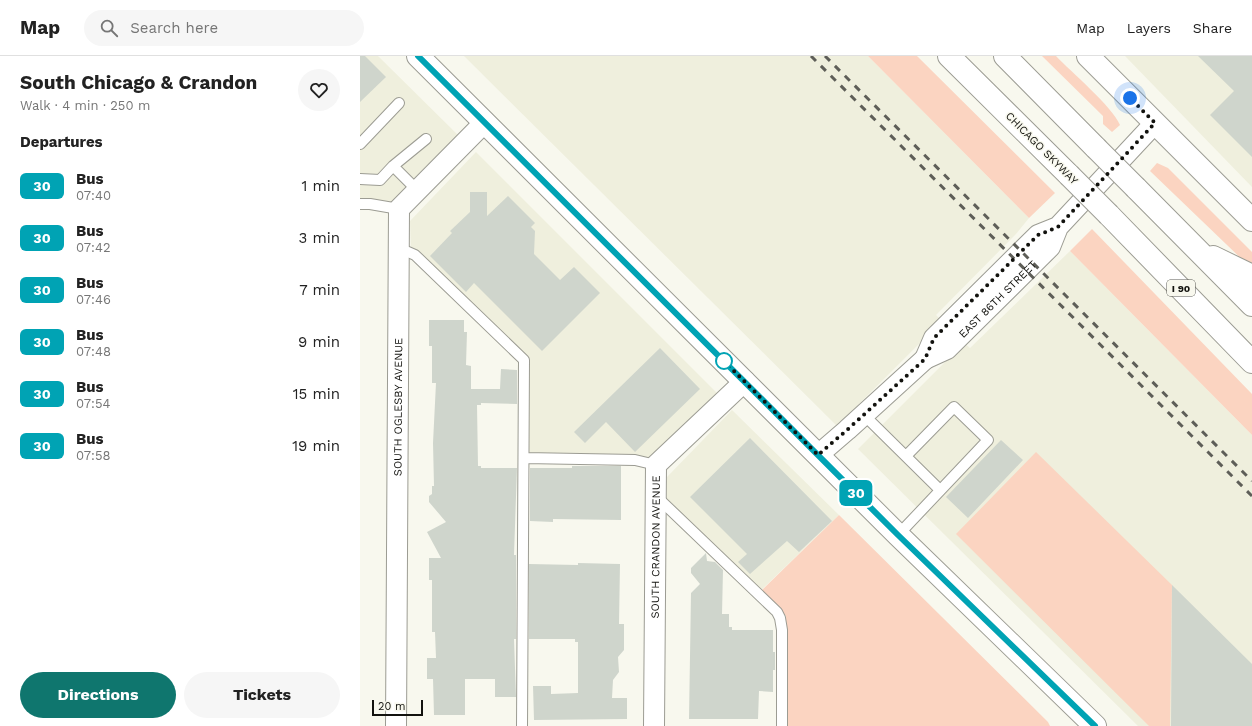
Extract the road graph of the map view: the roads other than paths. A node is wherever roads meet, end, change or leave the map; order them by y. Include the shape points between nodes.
1 (418, 56) edge
2 (949, 56) edge
3 (1005, 56) edge
4 (1088, 56) edge
5 (399, 103) dead end
6 (484, 122) junction
7 (1155, 123) junction
8 (426, 139) dead end
9 (360, 144) edge
10 (393, 166) junction
11 (360, 179) edge
12 (418, 191) junction
13 (360, 204) edge
14 (400, 210) junction
15 (1252, 220) edge
16 (399, 248) junction
17 (1197, 248) junction
18 (1252, 279) edge
19 (1252, 305) edge
20 (1252, 362) edge
21 (745, 381) junction
22 (864, 415) junction
23 (818, 455) junction
24 (906, 456) junction
25 (525, 458) junction
26 (656, 465) junction
27 (940, 490) junction
28 (657, 497) junction
29 (898, 535) junction
30 (396, 726) edge
31 (522, 726) edge
32 (654, 726) edge
33 (782, 726) edge
34 (1095, 726) edge

1 - 6 main road
2 - 20 main road, CHICAGO SKYWAY / I 90, bridge
3 - 17 main road, bridge
4 - 7 main road
5 - 9 lane
6 - 12 street
6 - 21 main road
7 - 15 main road
7 - 22 street, EAST 86TH STREET via 1058,227 1038,235 934,338 925,359
8 - 10 lane
10 - 11 lane via 380,180
10 - 12 lane
12 - 14 street
13 - 14 lane
14 - 16 street, SOUTH OGLESBY AVENUE
16 - 25 lane via 415,255 524,360
16 - 30 street, SOUTH OGLESBY AVENUE
17 - 18 main road via 1248,274
17 - 19 main road
21 - 23 main road
21 - 26 street, SOUTH CRANDON AVENUE
22 - 23 street, EAST 86TH STREET
22 - 24 lane
23 - 29 main road
24 - 27 lane
24 - 27 lane via 954,408 988,440
25 - 26 lane via 636,460
25 - 31 lane
26 - 28 street, SOUTH CRANDON AVENUE
27 - 29 lane
28 - 32 street, SOUTH CRANDON AVENUE
28 - 33 lane via 777,612 782,630
29 - 34 main road

